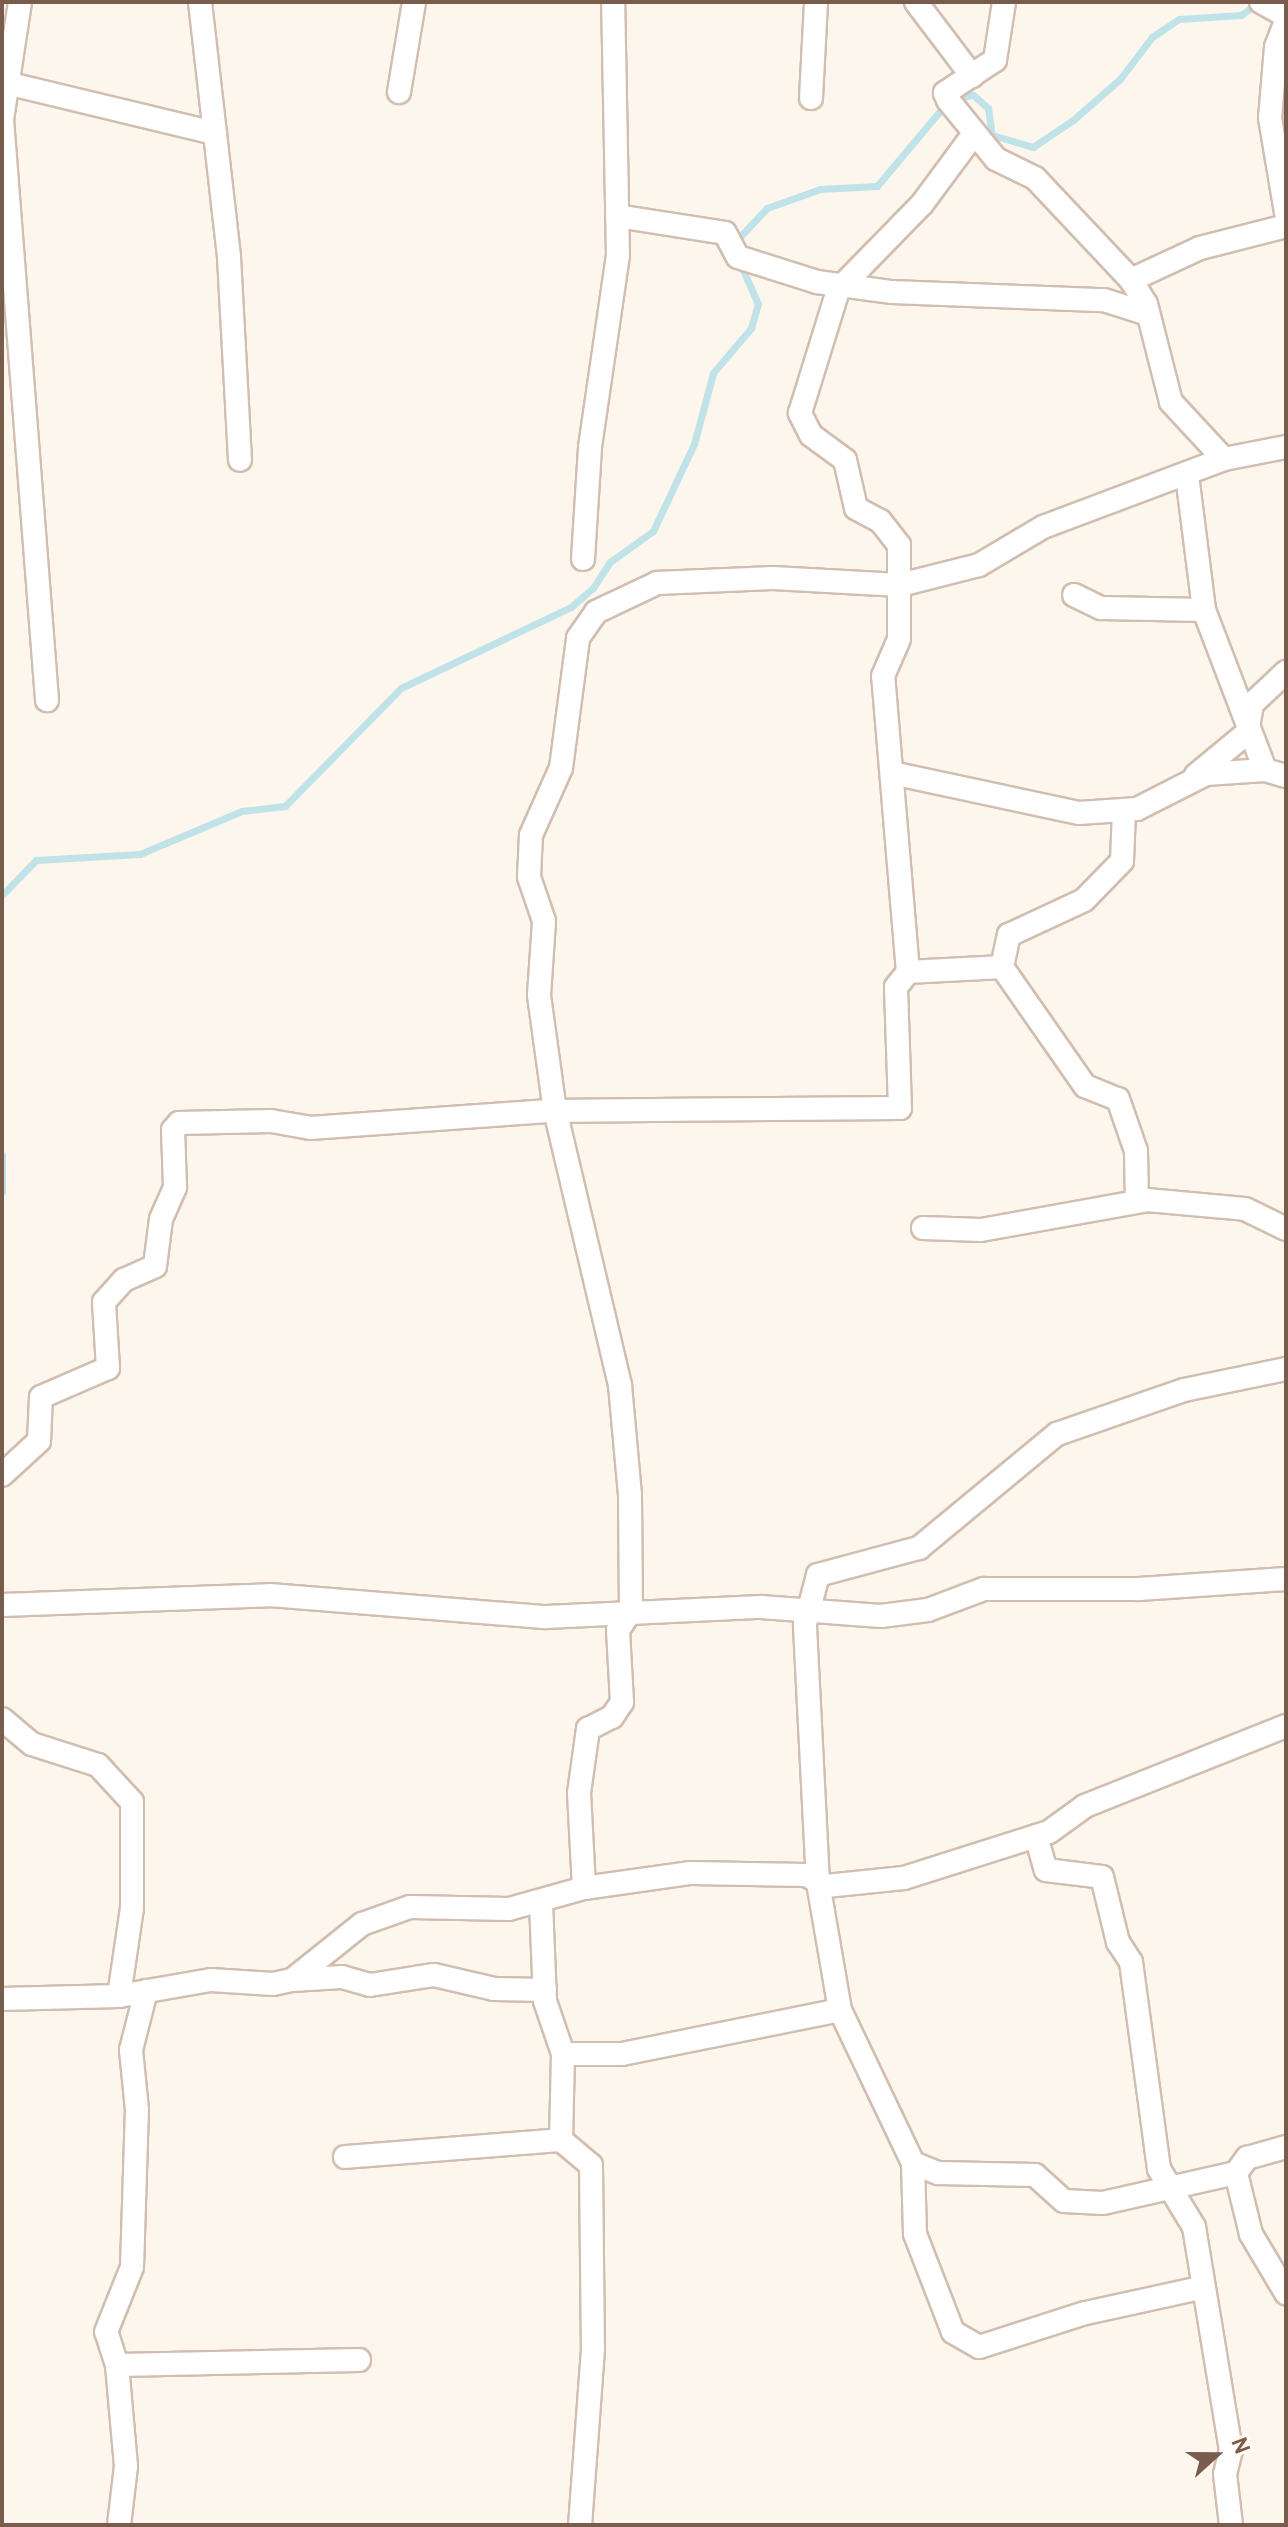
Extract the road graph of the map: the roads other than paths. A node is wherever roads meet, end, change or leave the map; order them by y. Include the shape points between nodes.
1 (20, 2) edge
2 (200, 2) edge
3 (414, 2) edge
4 (613, 2) edge
5 (816, 2) edge
6 (916, 2) edge
7 (1004, 2) edge
8 (1261, 2) edge
9 (1286, 18) edge
10 (972, 76) junction
11 (5, 83) edge
12 (399, 92) dead end
13 (811, 98) dead end
14 (1278, 118) edge
15 (215, 133) junction
16 (973, 135) junction
17 (1286, 213) edge
18 (617, 216) junction
19 (1286, 226) edge
20 (1131, 280) junction
21 (844, 281) junction
22 (1148, 314) junction
23 (1286, 447) edge
24 (1224, 459) junction
25 (240, 460) dead end
26 (1187, 475) junction
27 (583, 559) dead end
28 (900, 585) junction
29 (1074, 595) dead end
30 (1204, 610) junction
31 (1286, 672) edge
32 (47, 700) dead end
33 (1247, 733) junction
34 (892, 773) junction
35 (1275, 773) edge
36 (1195, 777) junction
37 (1124, 812) junction
38 (1002, 967) junction
39 (908, 972) junction
40 (555, 1111) junction
41 (1137, 1201) junction
42 (923, 1228) dead end
43 (1286, 1229) edge
44 (1286, 1369) edge
45 (2, 1475) edge
46 (1286, 1579) edge
47 (2, 1605) edge
48 (810, 1610) junction
49 (631, 1611) junction
50 (2, 1719) edge
51 (1286, 1726) edge
52 (1036, 1836) junction
53 (818, 1883) junction
54 (584, 1888) junction
55 (541, 1902) junction
56 (292, 1980) junction
57 (545, 1990) junction
58 (146, 1991) junction
59 (119, 1996) junction
60 (2, 1999) edge
61 (840, 2010) junction
62 (563, 2054) junction
63 (561, 2140) junction
64 (1286, 2147) edge
65 (345, 2157) dead end
66 (913, 2163) junction
67 (1236, 2173) junction
68 (1163, 2186) junction
69 (1200, 2288) junction
70 (1286, 2293) edge
71 (359, 2360) dead end
72 (117, 2365) junction
73 (119, 2525) edge
74 (580, 2525) edge
75 (1231, 2525) edge

1 - 11 street
2 - 15 street
3 - 12 street
4 - 18 street
5 - 13 street
6 - 10 street
7 - 10 street via 995,60
8 - 9 street
9 - 14 street via 1276,47
10 - 16 street via 945,95
11 - 15 street
11 - 32 street via 2,119 14,209 11,280 23,347
14 - 17 street
15 - 25 street
16 - 20 street via 996,159 1041,183
16 - 21 street via 932,181 922,204
18 - 21 street via 725,233 738,257 817,282
18 - 27 street
19 - 20 street via 1200,248
20 - 22 street
21 - 22 street via 892,292 1104,300
21 - 28 street via 812,358 800,413 811,435 845,460 856,508 880,521 899,545
22 - 24 street via 1171,402
23 - 24 street
24 - 26 street
26 - 28 street via 1027,534 979,565
26 - 30 street
28 - 34 street via 898,646 883,676
28 - 40 street via 773,578 657,583 603,608 581,632 561,768 530,846 529,877 546,934 539,995
29 - 30 street via 1101,608
30 - 33 street
31 - 33 street via 1252,704
33 - 35 street
33 - 36 street
34 - 37 street via 1066,811
34 - 39 street
35 - 36 street
36 - 37 street via 1157,802
37 - 38 street via 1122,861 1084,900 1009,935
38 - 39 street
38 - 41 street via 1085,1086 1118,1099 1136,1151
39 - 40 street via 896,987 900,1108
40 - 45 street via 416,1125 175,1125 175,1187 161,1219 155,1266 120,1283 104,1302 108,1368 41,1397 39,1441
40 - 49 street via 620,1385
41 - 42 street via 981,1230
41 - 43 street via 1245,1209
44 - 48 street via 1184,1390 1057,1434 919,1548 818,1575
46 - 48 street via 1139,1589 984,1589 903,1615
47 - 49 street via 270,1595 546,1617
48 - 49 street
48 - 53 street
49 - 54 street via 618,1630 622,1702 612,1717 588,1729 578,1809
50 - 59 street via 32,1744 98,1765 132,1802 132,1908
51 - 52 street via 1085,1806
52 - 53 street via 904,1878
52 - 68 street via 1046,1870 1090,1871 1105,1881 1138,1999
53 - 54 street via 806,1875 703,1873
53 - 61 street
54 - 55 street
55 - 56 street via 389,1910 335,1942
55 - 57 street
56 - 57 street via 342,1977 370,1985 434,1975 494,1989
56 - 58 street
57 - 62 street
58 - 59 street
58 - 72 street via 131,2050 137,2110 132,2267 106,2332
59 - 60 street
61 - 62 street via 622,2054
61 - 66 street
62 - 63 street
63 - 65 street
63 - 74 street via 591,2165 593,2349
64 - 67 street via 1247,2158
66 - 68 street via 938,2173 1035,2175 1064,2201 1116,2202
66 - 69 street via 915,2234 953,2332 971,2345
67 - 68 street
67 - 70 street via 1251,2234
68 - 69 street via 1194,2227
69 - 75 street via 1231,2450 1225,2474
71 - 72 street
72 - 73 street via 126,2466

